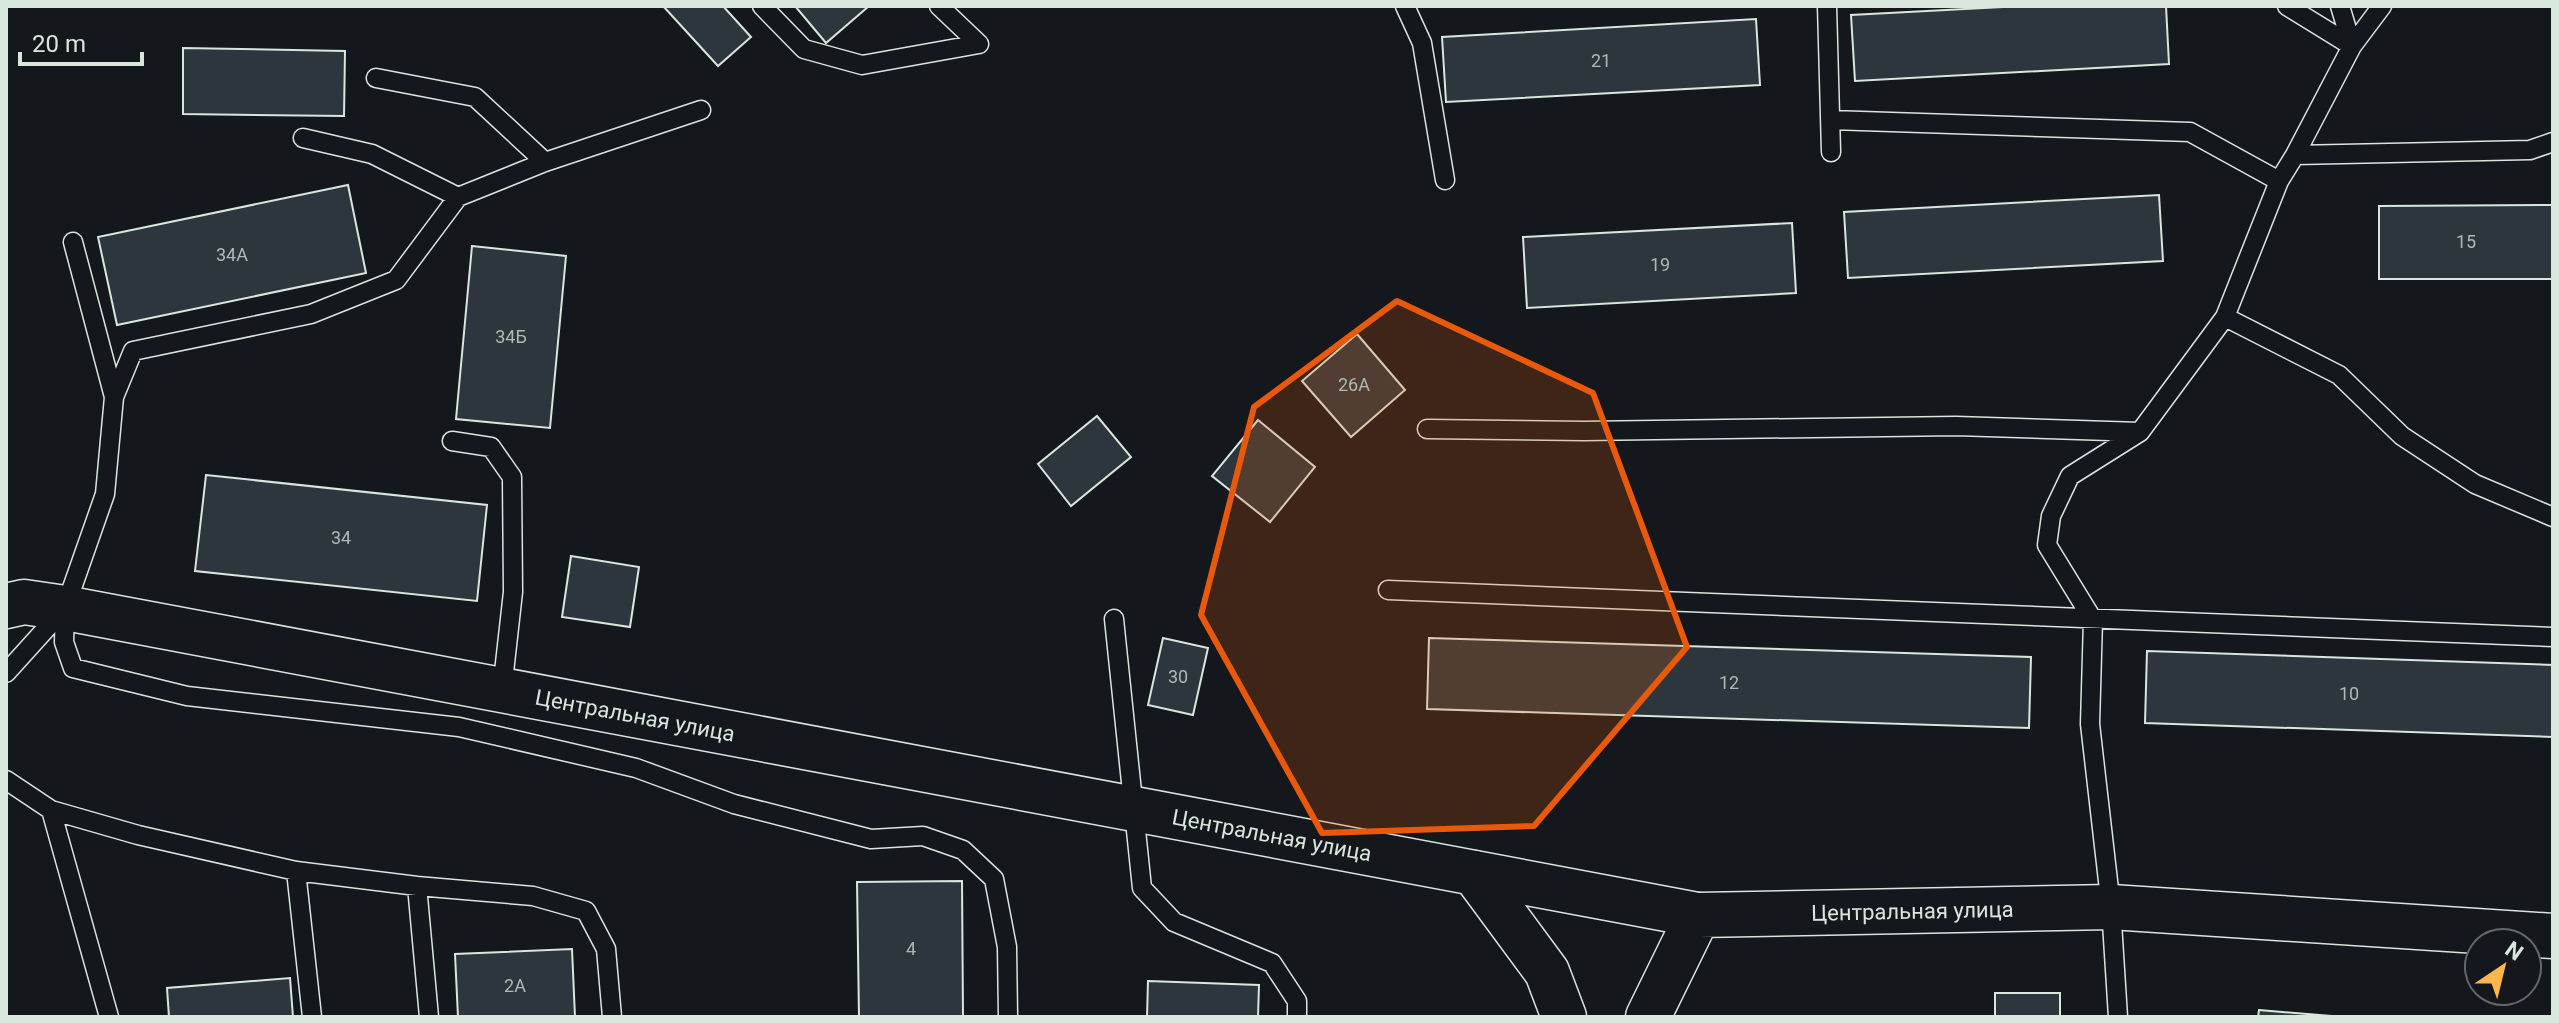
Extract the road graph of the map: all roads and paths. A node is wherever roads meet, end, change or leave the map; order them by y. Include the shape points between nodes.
1 (762, 6) edge
2 (939, 6) edge
3 (1405, 6) edge
4 (1827, 6) edge
5 (2287, 6) edge
6 (2340, 6) edge
7 (2382, 6) edge
8 (2352, 46) junction
9 (376, 78) dead end
10 (701, 110) dead end
11 (1831, 120) junction
12 (303, 138) dead end
13 (2553, 142) edge
14 (1831, 152) dead end
15 (2295, 155) junction
16 (545, 162) junction
17 (1445, 180) dead end
18 (2279, 181) junction
19 (458, 197) junction
20 (73, 242) dead end
21 (2225, 317) junction
22 (114, 397) junction
23 (1427, 429) dead end
24 (2140, 432) junction
25 (452, 441) dead end
26 (2553, 517) edge
27 (1388, 590) dead end
28 (6, 606) edge
29 (65, 608) junction
30 (1114, 619) dead end
31 (2093, 620) junction
32 (2553, 637) edge
33 (6, 673) edge
34 (502, 691) junction
35 (6, 780) edge
36 (51, 810) junction
37 (1136, 810) junction
38 (296, 871) junction
39 (1474, 873) junction
40 (417, 886) junction
41 (2111, 907) junction
42 (1698, 915) junction
43 (2553, 936) edge
44 (109, 1017) edge
45 (312, 1017) edge
46 (429, 1017) edge
47 (612, 1017) edge
48 (1008, 1017) edge
49 (1297, 1017) edge
50 (1564, 1017) edge
51 (1648, 1017) edge
52 (2118, 1017) edge

1 - 2 lane via 804,49 862,65 979,44
3 - 17 lane via 1422,43
4 - 11 lane
5 - 8 lane
6 - 8 lane
7 - 8 lane
8 - 15 lane
9 - 16 lane via 475,97
10 - 16 lane
11 - 14 lane
11 - 18 lane via 2190,132
12 - 19 lane via 372,154
13 - 15 lane via 2530,150
15 - 18 lane
16 - 19 lane
18 - 21 lane
19 - 22 lane via 396,280 311,314 133,351
20 - 22 lane
21 - 24 lane
21 - 26 lane via 2339,375 2402,436 2475,484
22 - 29 lane via 105,494
23 - 24 lane via 1956,426
24 - 31 lane via 2070,476 2051,516 2047,545
25 - 34 lane via 491,447 512,477 513,592
27 - 31 lane
28 - 29 street, Центральная улица via 24,602
29 - 33 lane
29 - 34 street, Центральная улица
29 - 48 lane via 64,642 73,668 187,696 459,727 636,768 734,804 871,839 923,836 963,850 994,879 1007,947
30 - 37 lane
31 - 32 lane
31 - 41 lane via 2090,724
34 - 37 street, Центральная улица
35 - 36 lane
36 - 38 lane
36 - 44 lane
37 - 39 street, Центральная улица
37 - 49 lane via 1142,888 1174,922 1272,963 1297,1001
38 - 40 lane
38 - 45 lane
39 - 42 street, Центральная улица
39 - 50 street via 1547,972
40 - 46 lane
40 - 47 lane via 533,896 586,911 606,949
41 - 42 street, Центральная улица
41 - 43 street, Центральная улица
41 - 52 lane
42 - 51 street

